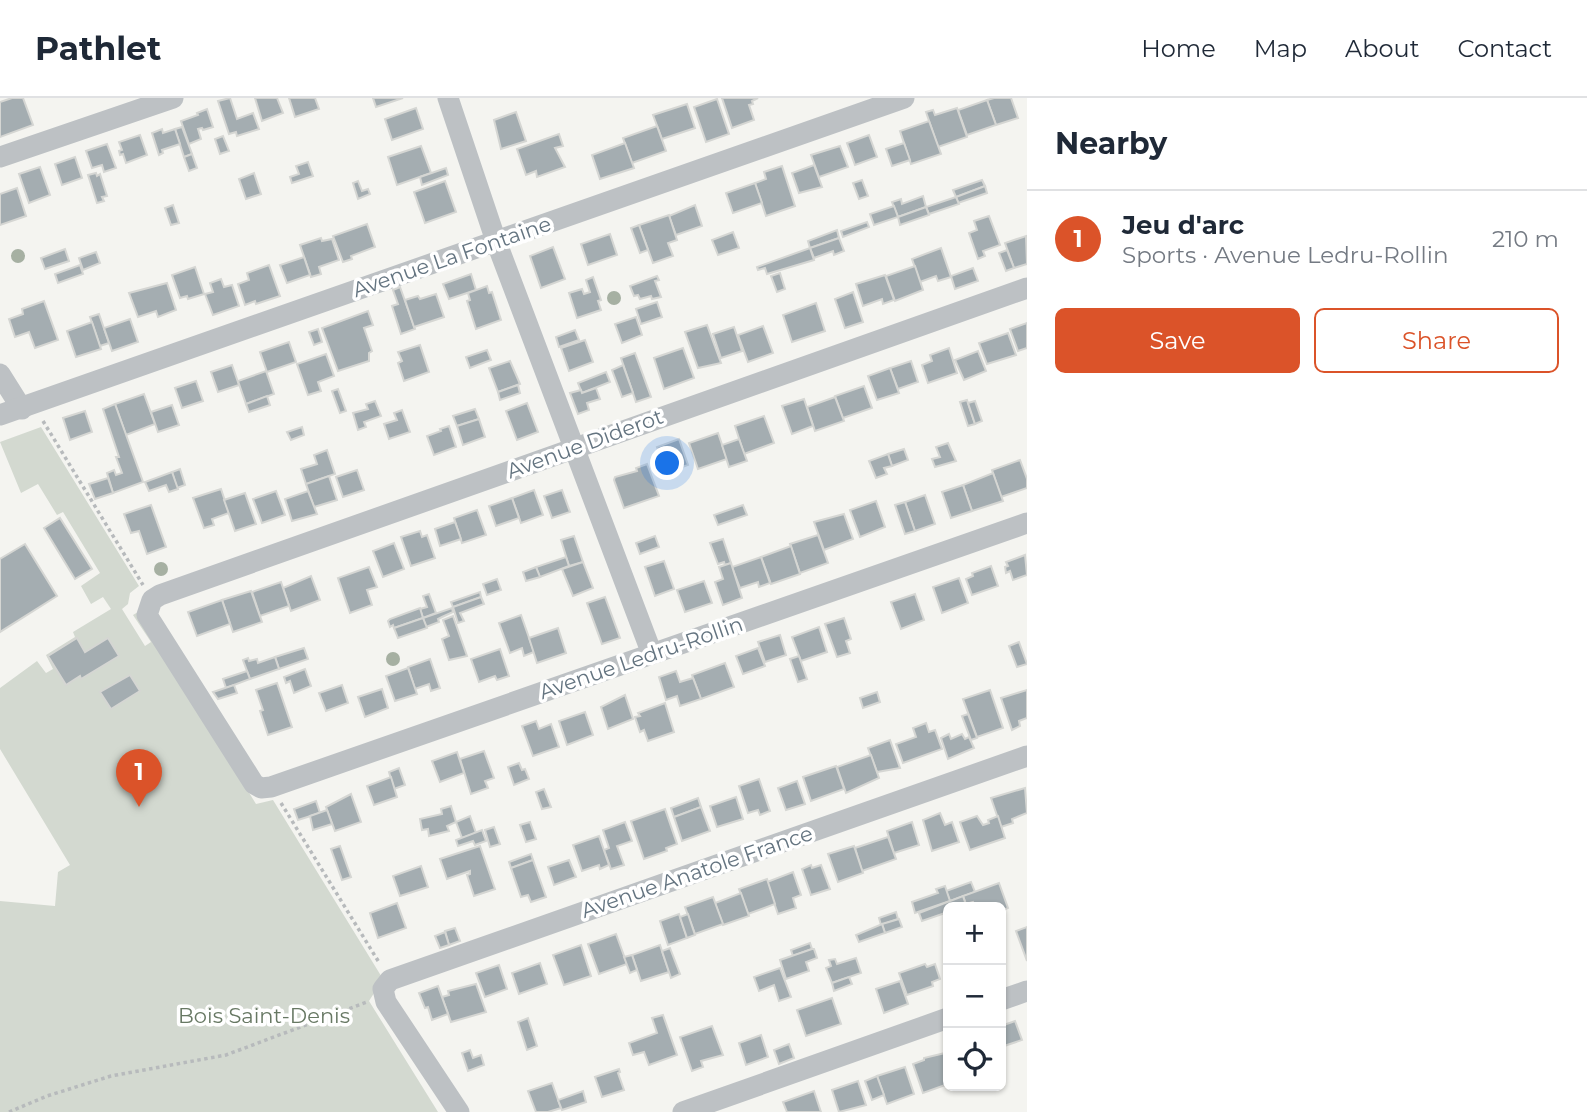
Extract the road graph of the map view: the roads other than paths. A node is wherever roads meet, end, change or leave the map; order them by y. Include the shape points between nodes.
1 (173, 98) edge
2 (449, 98) edge
3 (904, 98) edge
4 (0, 157) edge
5 (496, 241) junction
6 (1027, 288) edge
7 (0, 374) edge
8 (27, 407) junction
9 (0, 415) edge
10 (574, 448) junction
11 (1027, 523) edge
12 (652, 654) junction
13 (1027, 756) edge
14 (262, 785) joint
15 (1027, 991) edge
16 (1006, 998) edge
17 (943, 1020) edge
18 (459, 1112) edge
19 (683, 1112) edge

1 - 4 street
2 - 5 street
3 - 5 street, Avenue La Fontaine
5 - 8 street, Avenue La Fontaine
5 - 10 street
6 - 10 street, Avenue Diderot
7 - 8 street
8 - 9 street, Avenue La Fontaine
10 - 12 street
10 - 14 street, Avenue Diderot via 173,590 150,603 147,615 152,625
11 - 12 street, Avenue Ledru-Rollin
12 - 14 street, Avenue Ledru-Rollin
13 - 18 street, Avenue Anatole France via 390,981 383,989 386,1002
15 - 16 street
17 - 19 street

